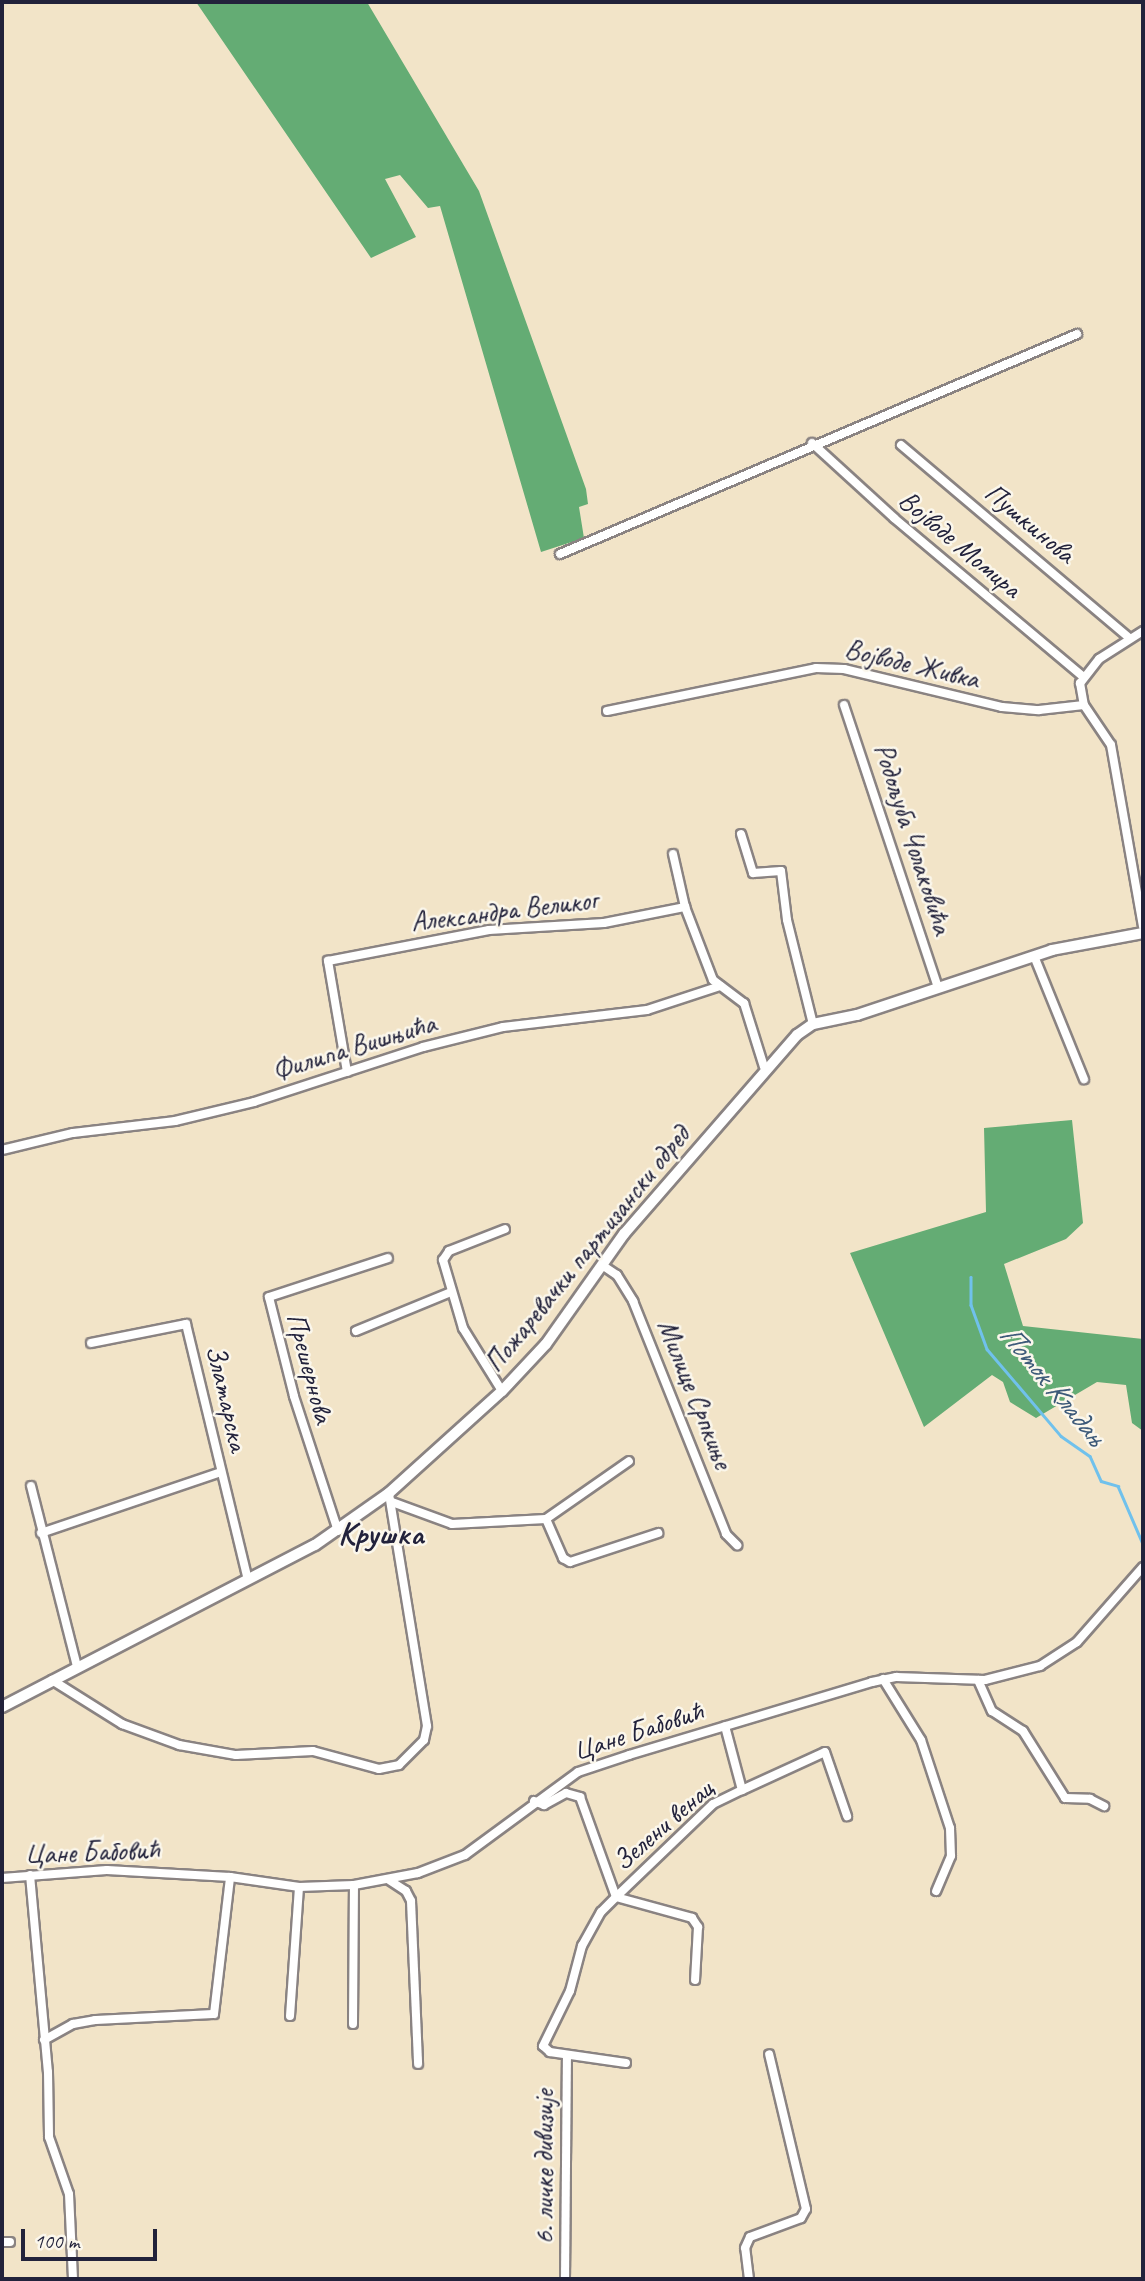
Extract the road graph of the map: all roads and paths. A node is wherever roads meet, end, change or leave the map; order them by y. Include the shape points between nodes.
1 (1077, 334) dead end
2 (812, 443) junction
3 (901, 445) dead end
4 (560, 554) dead end
5 (1143, 631) edge
6 (1128, 637) junction
7 (1082, 676) junction
8 (844, 705) dead end
9 (1084, 705) junction
10 (607, 711) dead end
11 (741, 834) dead end
12 (673, 854) dead end
13 (685, 907) junction
14 (1143, 926) edge
15 (1143, 933) edge
16 (1034, 956) junction
17 (720, 986) junction
18 (938, 988) junction
19 (813, 1024) junction
20 (764, 1067) junction
21 (347, 1072) junction
22 (1084, 1079) dead end
23 (2, 1150) edge
24 (505, 1228) dead end
25 (388, 1258) dead end
26 (602, 1265) junction
27 (451, 1292) junction
28 (356, 1331) dead end
29 (90, 1343) dead end
30 (502, 1391) junction
31 (629, 1461) dead end
32 (221, 1472) junction
33 (31, 1486) dead end
34 (391, 1498) junction
35 (546, 1519) junction
36 (338, 1531) junction
37 (41, 1533) junction
38 (658, 1533) dead end
39 (737, 1545) dead end
40 (1143, 1567) edge
41 (247, 1576) junction
42 (77, 1666) junction
43 (883, 1679) junction
44 (52, 1680) junction
45 (978, 1680) junction
46 (2, 1707) edge
47 (725, 1726) junction
48 (741, 1790) junction
49 (534, 1801) junction
50 (1104, 1806) dead end
51 (847, 1816) dead end
52 (30, 1875) junction
53 (230, 1877) junction
54 (2, 1878) edge
55 (389, 1880) junction
56 (354, 1885) junction
57 (299, 1887) junction
58 (936, 1891) dead end
59 (617, 1897) junction
60 (695, 1980) dead end
61 (290, 2016) dead end
62 (353, 2024) dead end
63 (44, 2040) junction
64 (769, 2054) dead end
65 (567, 2055) junction
66 (626, 2063) dead end
67 (418, 2064) dead end
68 (73, 2279) edge
69 (565, 2279) edge
70 (749, 2279) edge

1 - 2 street
2 - 4 street
2 - 7 street, Војводе Момира
3 - 6 street, Пушкинова
5 - 6 street
6 - 7 street
7 - 9 street
8 - 18 street, Родољуба Чолаковића
9 - 10 street, Војводе Живка via 1039,710 1002,707 844,669 816,667
9 - 14 street via 1111,745
11 - 19 street via 753,873 781,871 787,920
12 - 13 street
13 - 17 street via 702,958
13 - 21 street, Александра Великог via 604,923 489,930 328,961
15 - 16 street, Пожаревачки партизански одред
16 - 18 street, Пожаревачки партизански одред
16 - 22 street
17 - 20 street via 733,990 744,1003
17 - 21 street, Филипа Вишњића via 647,1010 503,1027
18 - 19 street, Пожаревачки партизански одред
19 - 20 street, Пожаревачки партизански одред
20 - 26 street, Пожаревачки партизански одред
21 - 23 street, Филипа Вишњића via 175,1121 73,1133
24 - 27 street via 444,1255
25 - 36 street, Прешернова via 269,1297 294,1396
26 - 30 street, Пожаревачки партизански одред via 546,1344
26 - 39 street, Милице Српкиње via 617,1275 633,1301 726,1534
27 - 28 street
27 - 30 street via 463,1328
29 - 32 street, Златарска via 186,1324
30 - 34 street, Пожаревачки партизански одред
31 - 35 street
32 - 37 street
32 - 41 street, Златарска
33 - 37 street
34 - 35 street via 452,1524
34 - 36 street, Пожаревачки партизански одред
34 - 44 street via 427,1726 424,1740 399,1765 379,1769 313,1751 236,1755 179,1745 122,1724
35 - 38 street via 563,1558 570,1562
36 - 41 street, Пожаревачки партизански одред
37 - 42 street
40 - 45 street, Цане Бабовић via 1095,1624 1055,1659 1010,1677
41 - 42 street, Пожаревачки партизански одред
42 - 44 street, Пожаревачки партизански одред
43 - 45 street, Цане Бабовић
43 - 47 street, Цане Бабовић
43 - 58 street via 922,1741 950,1828 951,1856
44 - 46 street, Пожаревачки партизански одред
45 - 50 street via 992,1710 1023,1731 1065,1798 1090,1799
47 - 48 street, Зелени венац
47 - 49 street, Цане Бабовић via 578,1772
48 - 51 street, Зелени венац via 825,1752
48 - 59 street, Зелени венац via 713,1804
49 - 55 street, Цане Бабовић via 465,1854
49 - 59 street, Зелени венац via 544,1805 566,1793 579,1797
52 - 53 street, Цане Бабовић via 107,1870
52 - 54 street, Цане Бабовић
52 - 63 street
53 - 57 street, Цане Бабовић
53 - 63 street via 214,2014 95,2020 73,2024
55 - 56 street, Цане Бабовић
55 - 67 street via 411,1901
56 - 57 street, Цане Бабовић
56 - 62 street
57 - 61 street
59 - 60 street, Зелени венац via 694,1920 698,1927
59 - 65 street, Зелени венац via 587,1934 570,1991 543,2043 548,2052
63 - 68 street via 50,2145 69,2194
64 - 70 street via 806,2209 801,2218 750,2237 745,2248
65 - 66 street
65 - 69 street, 6. личке дивизије

